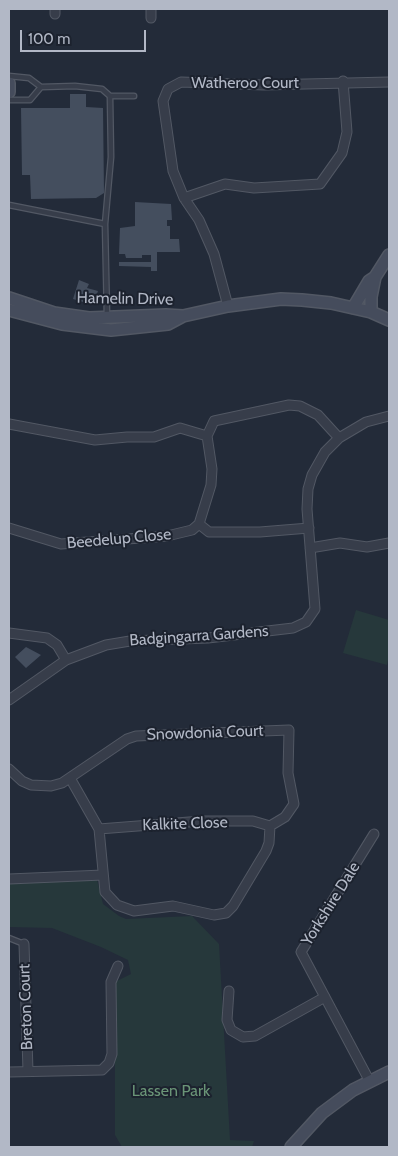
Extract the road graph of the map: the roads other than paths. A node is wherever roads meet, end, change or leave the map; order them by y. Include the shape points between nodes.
1 (9, 76) edge
2 (344, 81) junction
3 (389, 82) edge
4 (9, 83) edge
5 (41, 87) junction
6 (9, 92) edge
7 (110, 96) junction
8 (134, 96) dead end
9 (9, 100) edge
10 (184, 198) junction
11 (9, 205) edge
12 (105, 224) junction
13 (389, 255) edge
14 (375, 277) junction
15 (9, 298) edge
16 (228, 306) junction
17 (353, 308) junction
18 (9, 310) edge
19 (372, 312) junction
20 (183, 316) junction
21 (107, 319) junction
22 (389, 320) edge
23 (389, 416) edge
24 (9, 424) edge
25 (207, 436) junction
26 (339, 438) junction
27 (199, 524) junction
28 (9, 528) edge
29 (309, 528) junction
30 (389, 544) edge
31 (310, 548) junction
32 (9, 633) edge
33 (66, 660) junction
34 (9, 700) edge
35 (9, 769) edge
36 (70, 778) junction
37 (270, 826) junction
38 (99, 829) junction
39 (374, 834) dead end
40 (103, 875) junction
41 (9, 879) edge
42 (9, 938) edge
43 (24, 944) joint
44 (118, 966) dead end
45 (229, 991) dead end
46 (325, 998) junction
47 (28, 1071) junction
48 (9, 1072) edge
49 (389, 1072) edge
50 (368, 1080) junction
51 (290, 1147) edge

1 - 5 lane via 29,78
2 - 3 street, Watheroo Court
2 - 10 street via 347,132 342,153 320,184 254,188 225,184
2 - 10 street, Watheroo Court via 264,85 181,82 168,89 163,101 173,171
4 - 6 street
5 - 7 lane via 75,86 102,90
5 - 9 lane via 30,100
7 - 8 lane
7 - 12 lane via 112,157
10 - 16 street, Watheroo Court via 199,220 214,254
11 - 12 lane
12 - 21 lane
13 - 14 street
14 - 17 street via 369,281
14 - 19 street
15 - 21 street, Hamelin Drive via 54,313
16 - 17 street, Hamelin Drive via 281,299
16 - 20 street, Hamelin Drive
17 - 19 street, Hamelin Drive
18 - 20 street, Hamelin Drive via 62,324 111,330 158,326
19 - 22 street, Hamelin Drive
20 - 21 street, Hamelin Drive via 166,314
23 - 26 street, Badgingarra Gardens via 366,422
24 - 25 street via 95,440 154,437 180,428
25 - 26 street via 214,422 288,405 300,406 318,415
25 - 27 street via 211,485
26 - 29 street, Badgingarra Gardens via 326,452 310,482
27 - 28 street, Beedelup Close via 192,530 167,536 61,544
27 - 29 street via 209,532
29 - 31 street, Badgingarra Gardens
30 - 31 street via 367,547 340,543
31 - 33 street, Badgingarra Gardens via 314,609 312,616 299,626 208,638 130,640
32 - 33 street via 47,638 57,645
33 - 34 street, Badgingarra Gardens
35 - 36 street, Snowdonia Court via 15,777 31,785 51,786
36 - 37 street, Snowdonia Court via 136,736 289,730 288,773 294,804 285,817
36 - 38 street
37 - 38 street, Kalkite Close via 253,821 202,821
37 - 40 street via 266,851 226,913 218,915 174,906 140,912 128,910 108,896
38 - 40 street
39 - 46 street, Yorkshire Dale via 301,952
40 - 41 street
42 - 43 lane
43 - 47 street, Breton Court
44 - 47 street via 111,982 110,1063 102,1070
45 - 46 street via 227,1020 232,1030 243,1037 255,1036
46 - 50 street, Yorkshire Dale
47 - 48 street
49 - 50 street
50 - 51 street via 322,1113

